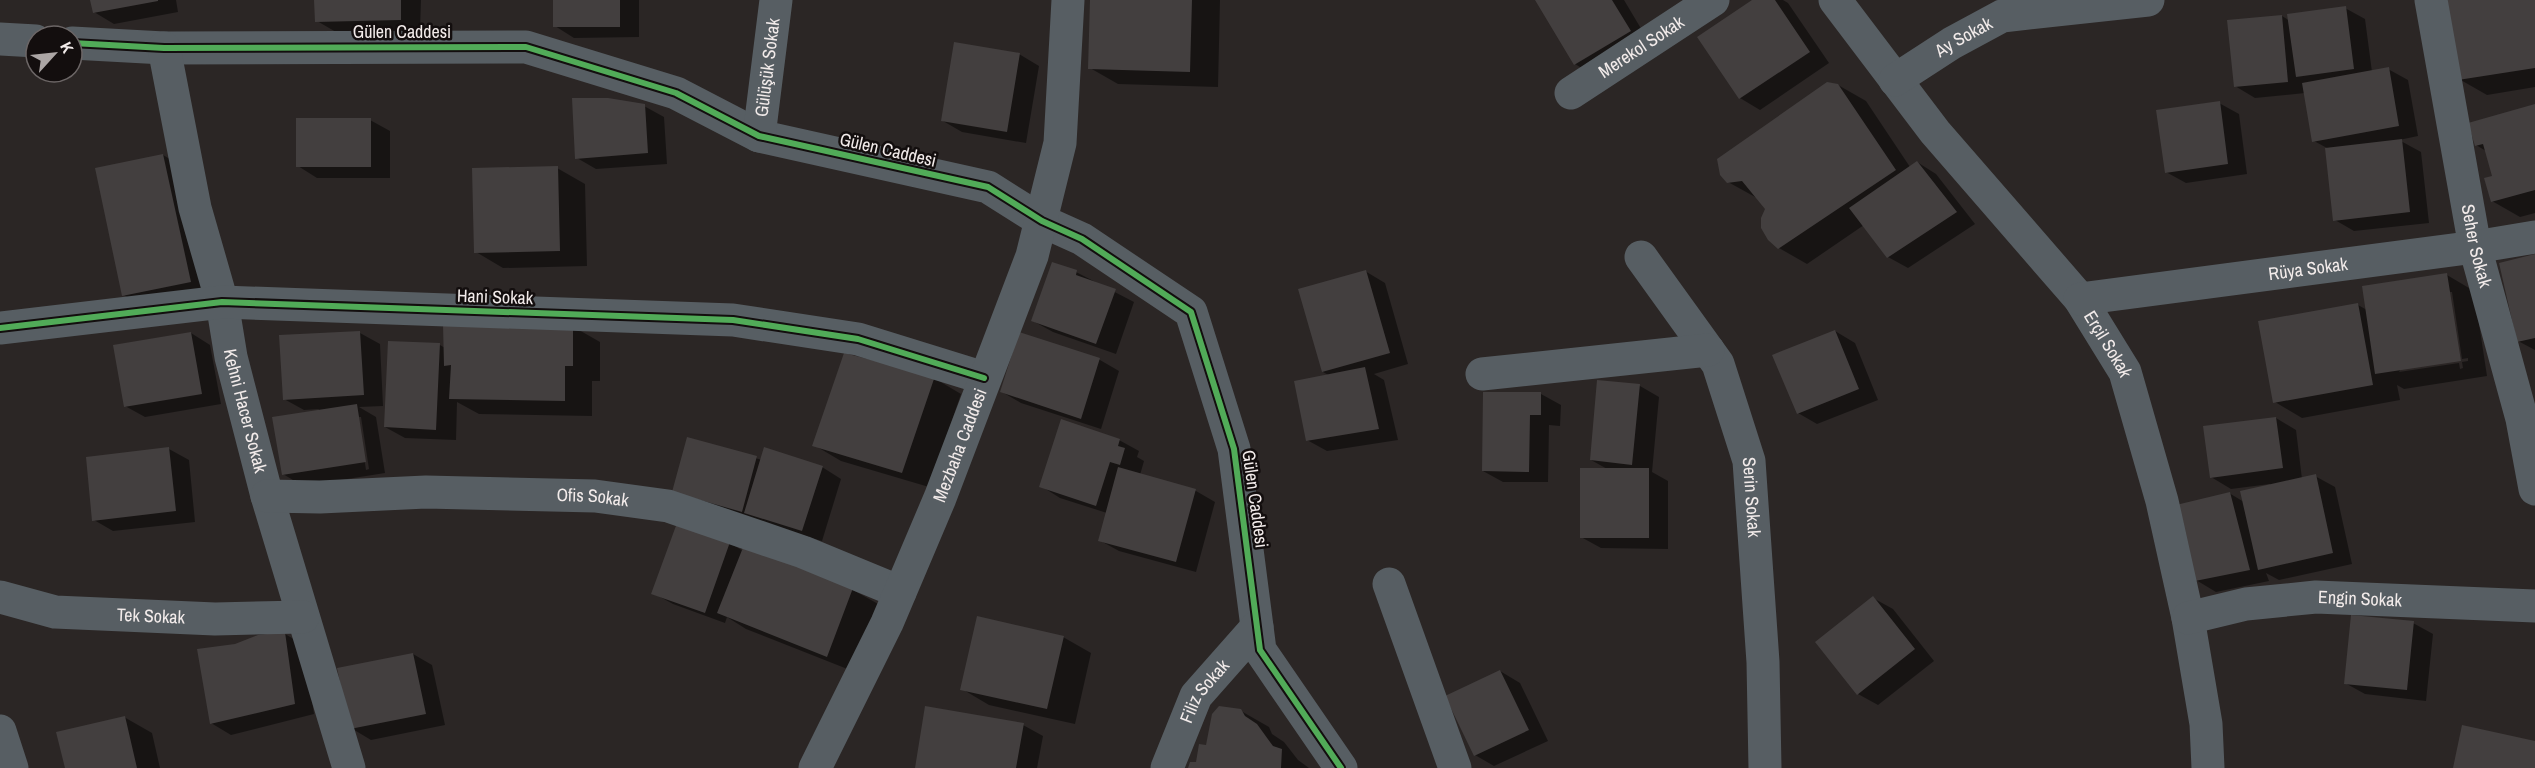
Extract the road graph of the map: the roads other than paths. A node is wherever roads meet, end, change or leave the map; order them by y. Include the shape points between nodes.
1 (776, 0) edge
2 (1068, 0) edge
3 (1713, 0) edge
4 (1835, 0) edge
5 (2148, 0) edge
6 (2431, 0) edge
7 (0, 39) edge
8 (24, 40) edge
9 (84, 44) edge
10 (164, 48) junction
11 (1895, 80) junction
12 (1570, 93) dead end
13 (759, 136) junction
14 (1042, 221) junction
15 (2535, 237) edge
16 (2475, 247) junction
17 (1641, 257) dead end
18 (2080, 299) junction
19 (222, 302) junction
20 (0, 328) edge
21 (1708, 350) junction
22 (1482, 374) dead end
23 (984, 378) junction
24 (2535, 489) edge
25 (267, 496) junction
26 (1389, 584) dead end
27 (900, 592) junction
28 (0, 597) edge
29 (2535, 606) edge
30 (303, 617) junction
31 (2188, 618) junction
32 (1257, 627) junction
33 (0, 731) edge
34 (1338, 767) edge
35 (12, 768) edge
36 (349, 768) edge
37 (815, 768) edge
38 (1167, 768) edge
39 (1455, 768) edge
40 (1765, 768) edge
41 (2208, 768) edge

1 - 13 street, Gülüşük Sokak
2 - 14 street, Mezbaha Caddesi via 1060,143
3 - 12 street, Merekol Sokak
4 - 11 street, Erçil Sokak
5 - 11 street, Ay Sokak via 2002,16
6 - 16 street, Seher Sokak
7 - 8 street
9 - 10 street, Gülen Caddesi
10 - 13 street, Gülen Caddesi via 526,47 676,93
10 - 19 street, Kehni Hacer Sokak via 195,208
11 - 18 street, Erçil Sokak
13 - 14 street, Gülen Caddesi via 988,187
14 - 23 street, Mezbaha Caddesi
14 - 32 street, Gülen Caddesi via 1082,239 1191,312 1234,449
15 - 16 street, Rüya Sokak
16 - 18 street, Rüya Sokak
16 - 24 street, Seher Sokak via 2522,419
17 - 21 street, Serin Sokak
18 - 31 street, Erçil Sokak via 2125,372 2162,501
19 - 20 street, Hani Sokak
19 - 23 street, Hani Sokak via 733,320 858,339
19 - 25 street, Kehni Hacer Sokak via 231,357
21 - 22 street
21 - 40 street, Serin Sokak via 1718,364 1749,461 1763,662
23 - 27 street, Mezbaha Caddesi
25 - 27 street, Ofis Sokak via 426,492 595,496 668,507 803,552
25 - 30 street, Kehni Hacer Sokak
26 - 39 street
27 - 37 street, Mezbaha Caddesi
28 - 30 street, Tek Sokak via 55,612 215,619
29 - 31 street, Engin Sokak via 2316,597 2246,604
30 - 36 street, Kehni Hacer Sokak
31 - 41 street, Erçil Sokak via 2206,724
32 - 34 street, Gülen Caddesi via 1260,650
32 - 38 street, Filiz Sokak via 1196,696
33 - 35 street

